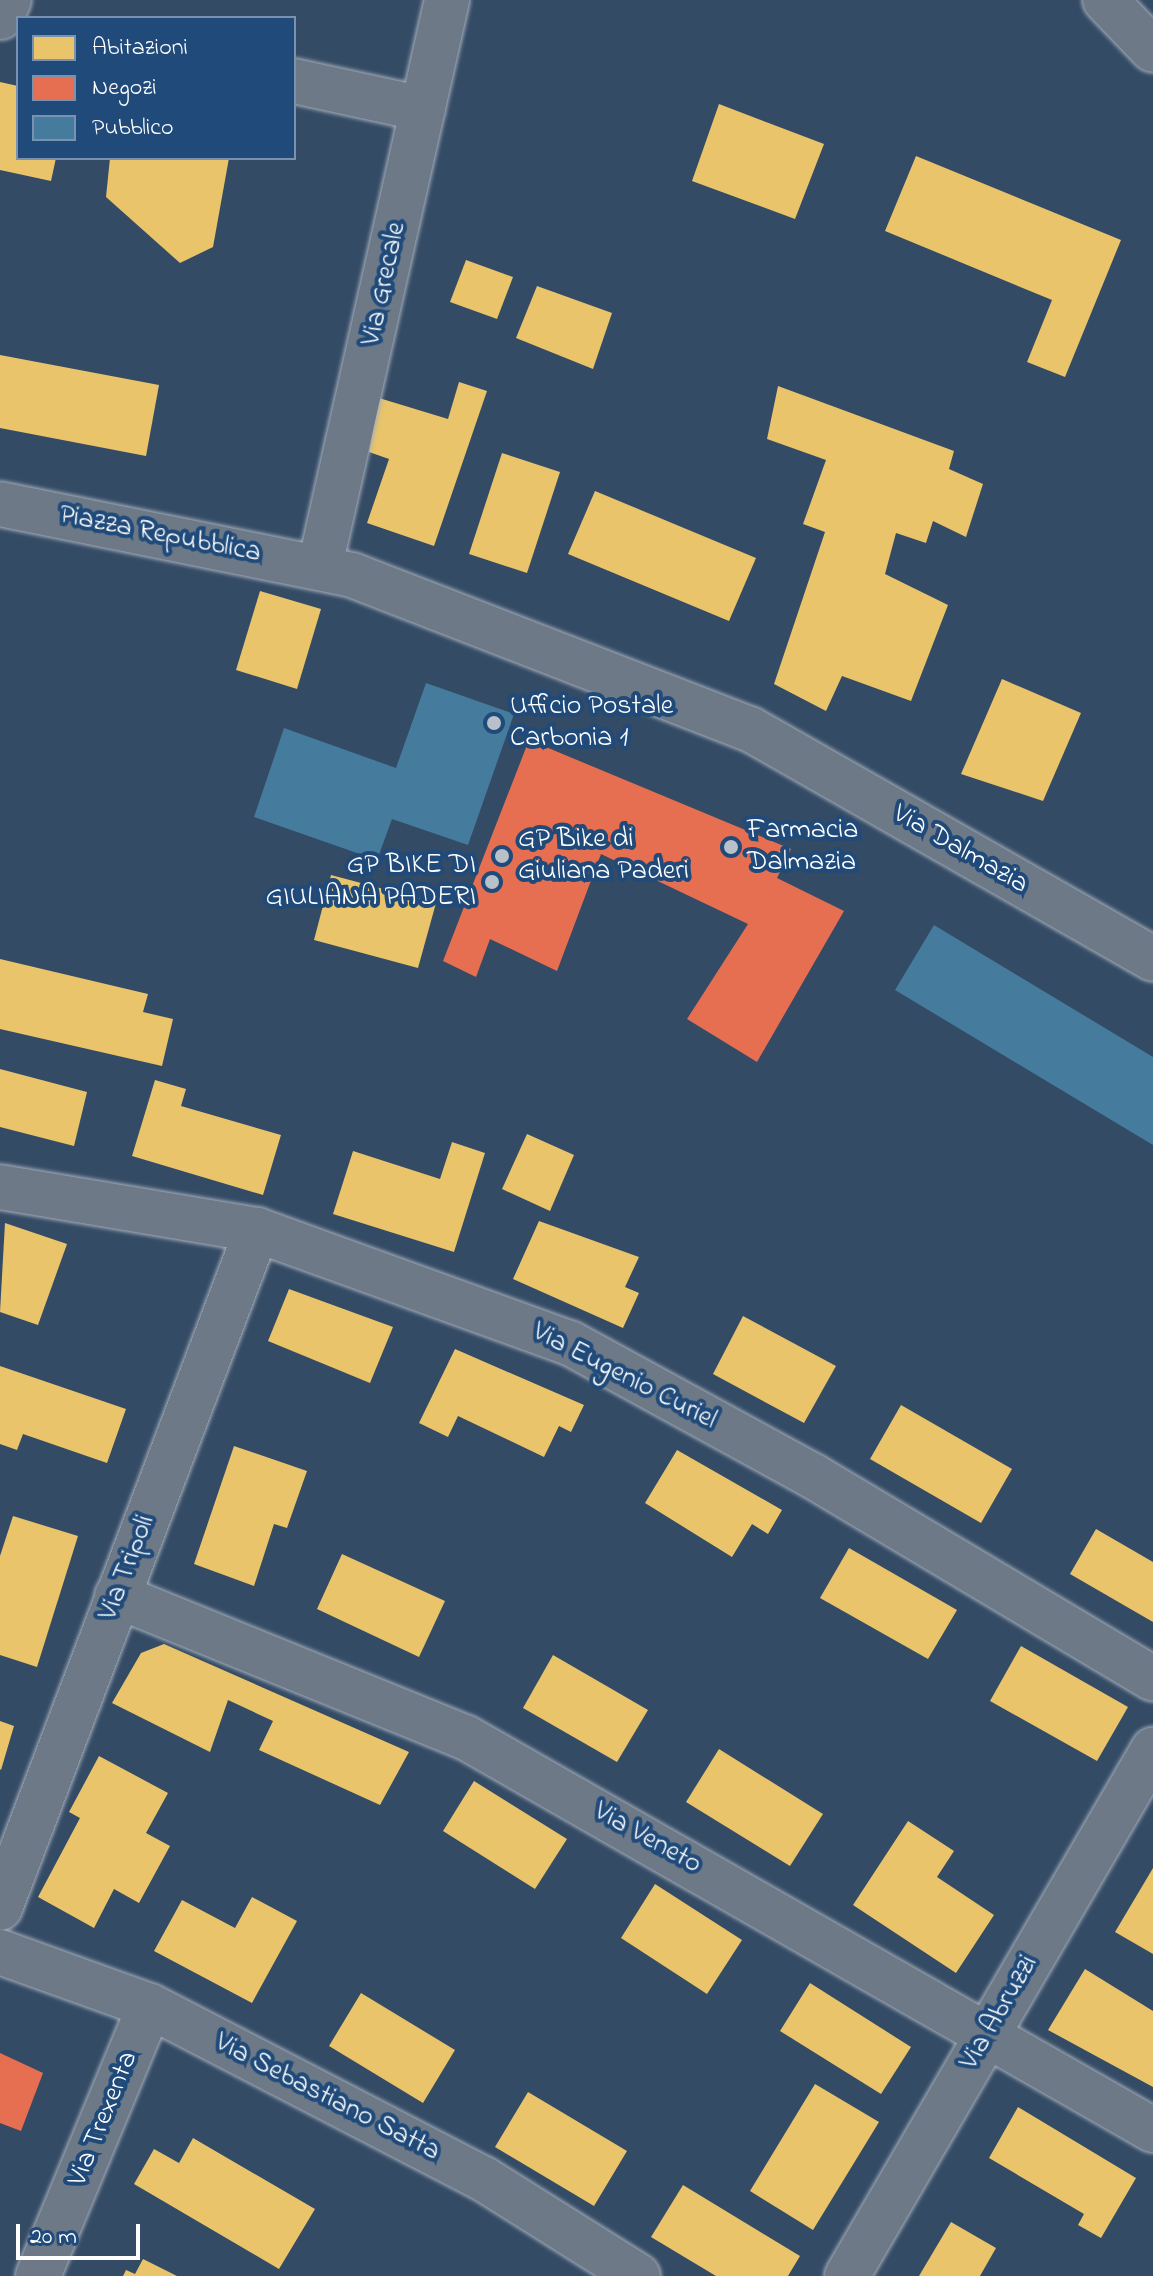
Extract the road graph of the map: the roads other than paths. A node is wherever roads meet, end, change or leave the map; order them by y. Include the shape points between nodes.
1 (9, 0) edge
2 (447, 0) edge
3 (1105, 0) edge
4 (0, 17) edge
5 (1153, 50) edge
6 (296, 81) edge
7 (423, 109) junction
8 (0, 504) edge
9 (320, 566) junction
10 (1153, 959) edge
11 (0, 1187) edge
12 (257, 1230) junction
13 (117, 1596) junction
14 (1153, 1679) edge
15 (1153, 1750) edge
16 (0, 1908) edge
17 (0, 1952) edge
18 (150, 2006) junction
19 (989, 2032) junction
20 (1153, 2130) edge
21 (38, 2276) edge
22 (638, 2276) edge
23 (847, 2276) edge

1 - 4 street
2 - 7 street, Via Grecale
3 - 5 street
6 - 7 street
7 - 9 street, Via Grecale
8 - 9 street, Piazza Repubblica
9 - 10 street, Via Dalmazia via 750,729
11 - 12 street, Via Eugenio Curiel
12 - 13 street, Via Tripoli
12 - 14 street, Via Eugenio Curiel via 570,1343 813,1476
13 - 16 street, Via Tripoli
13 - 19 street, Via Veneto via 465,1737
15 - 19 street, Via Abruzzi
17 - 18 street, Via Sebastiano Satta
18 - 21 street, Via Trexenta
18 - 22 street, Via Sebastiano Satta via 484,2179
19 - 20 street, Via Veneto
19 - 23 street, Via Abruzzi

